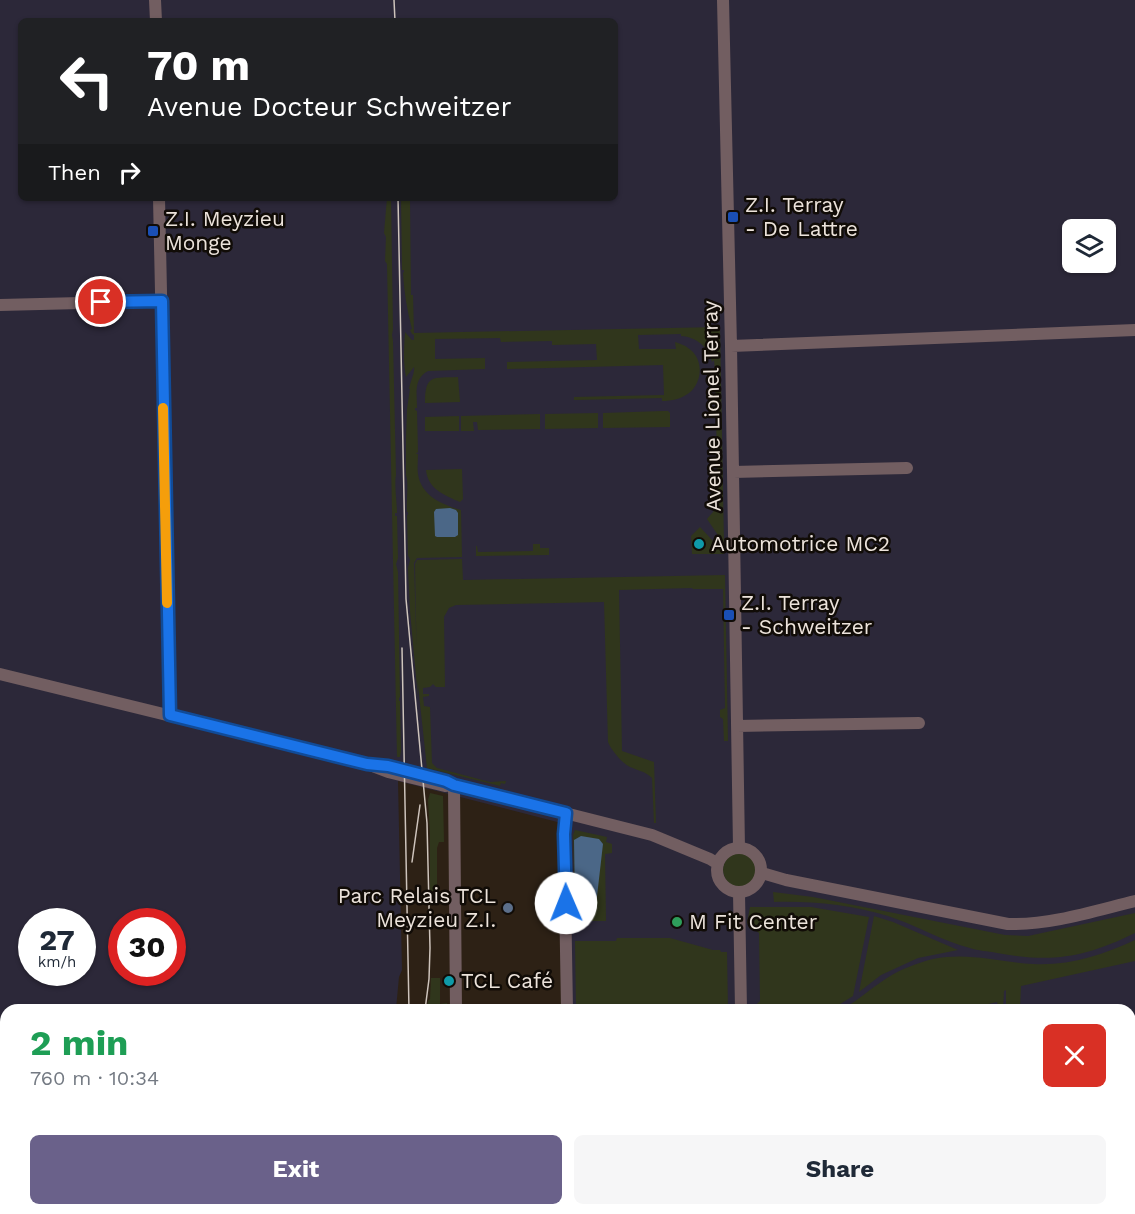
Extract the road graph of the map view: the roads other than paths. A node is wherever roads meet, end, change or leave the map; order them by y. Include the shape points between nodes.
1 (155, 0) edge
2 (723, 0) edge
3 (156, 18) edge
4 (159, 201) edge
5 (162, 301) junction
6 (0, 305) edge
7 (1135, 330) edge
8 (731, 346) junction
9 (908, 468) dead end
10 (733, 472) junction
11 (0, 674) edge
12 (170, 715) junction
13 (919, 723) dead end
14 (737, 726) junction
15 (454, 785) junction
16 (566, 813) junction
17 (739, 848) junction
18 (718, 864) junction
19 (762, 873) junction
20 (739, 893) junction
21 (1135, 901) edge
22 (456, 1004) edge
23 (567, 1004) edge
24 (741, 1004) edge

1 - 3 street
2 - 8 street, Avenue Lionel Terray
4 - 5 street
5 - 6 street
5 - 12 street
7 - 8 street
8 - 10 street, Avenue Lionel Terray
9 - 10 street
10 - 14 street, Avenue Lionel Terray
11 - 12 street
12 - 15 street
13 - 14 street
14 - 17 street, Avenue Lionel Terray
15 - 16 street
15 - 22 street
16 - 18 street via 652,834
16 - 23 street
17 - 18 street via 724,854
17 - 19 street via 758,858
18 - 20 street via 721,884
19 - 20 street via 757,885
19 - 21 street via 1008,924 1044,922
20 - 24 street

